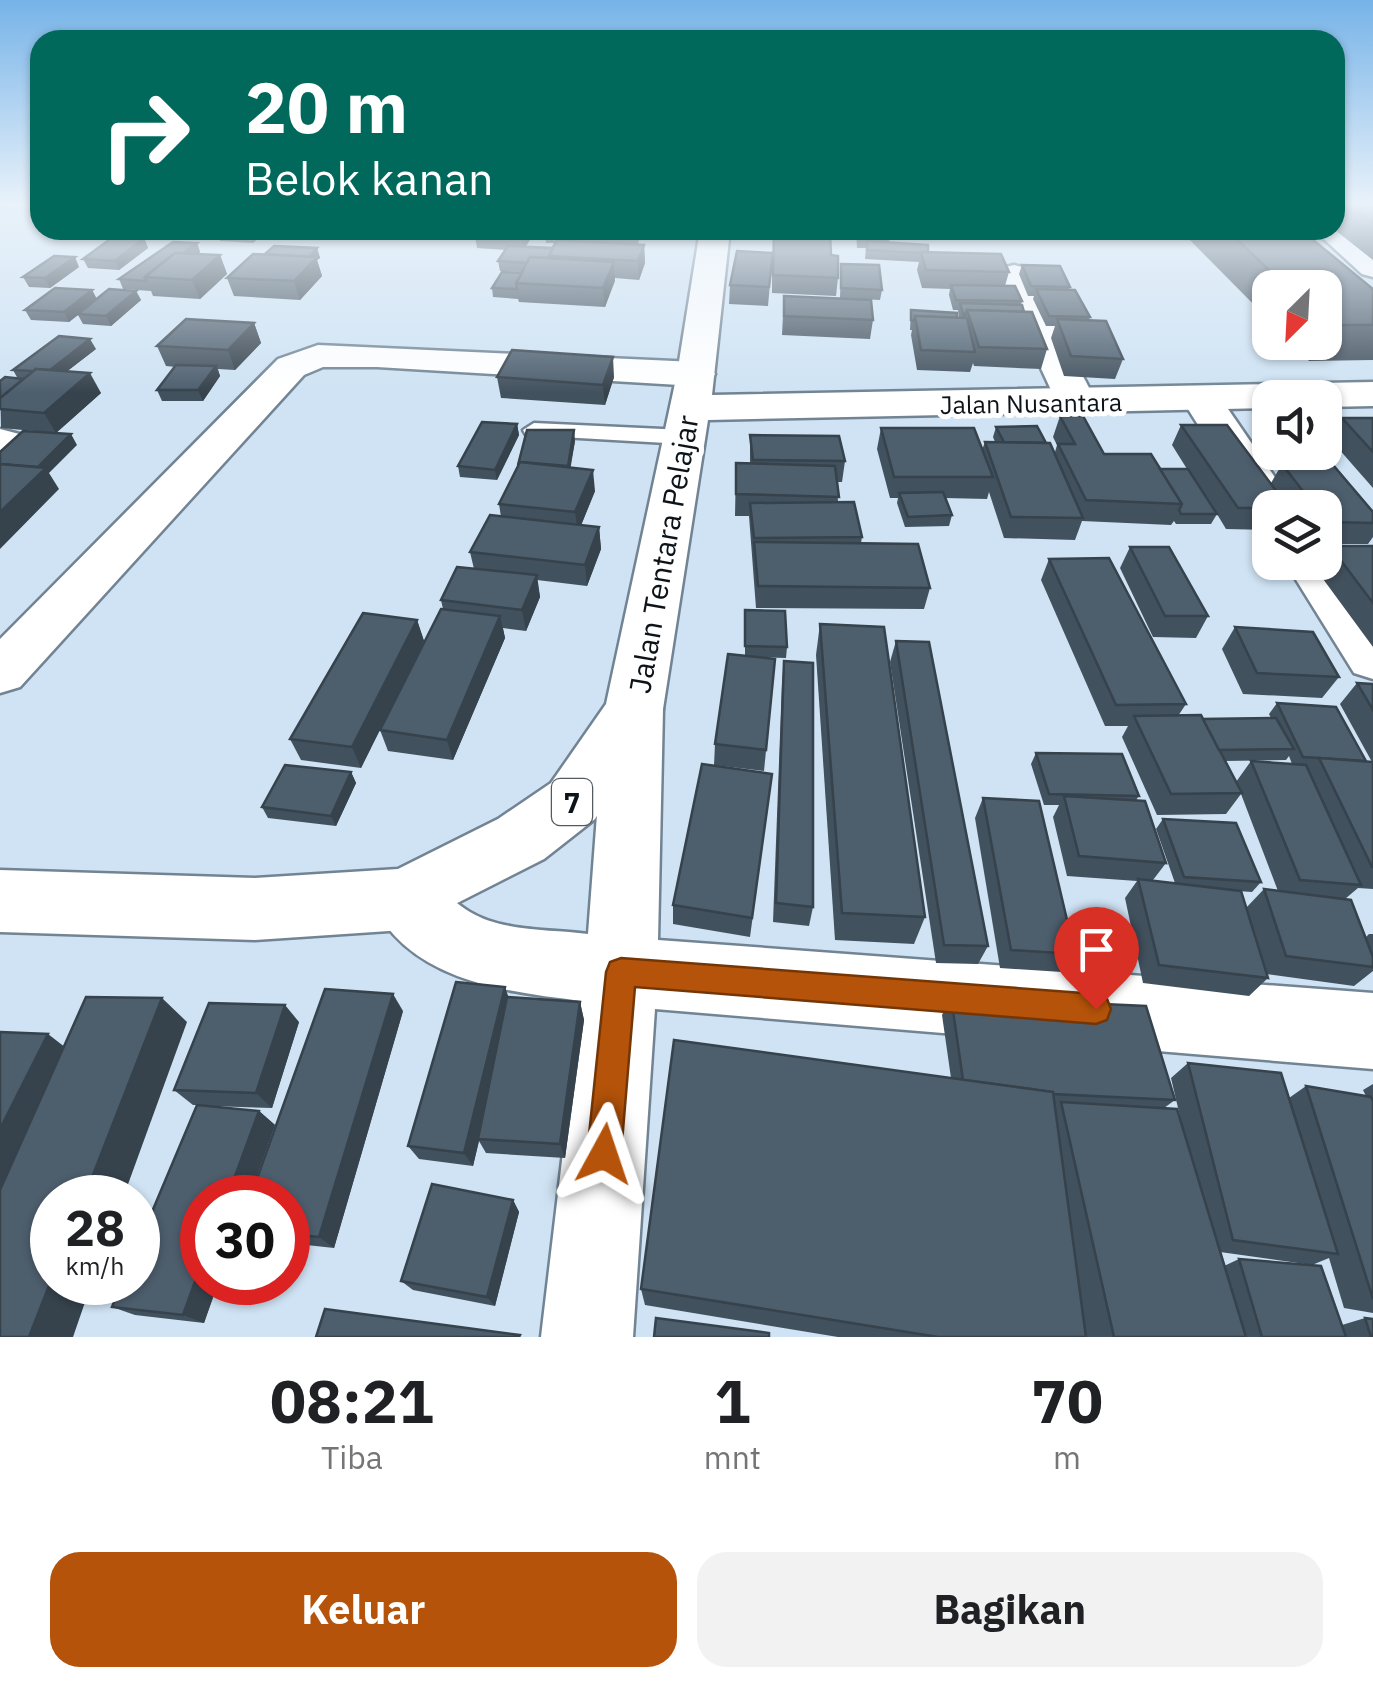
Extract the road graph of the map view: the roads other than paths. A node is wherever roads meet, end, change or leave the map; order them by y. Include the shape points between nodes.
1 (710, 268) edge
2 (1014, 275) dead end
3 (1373, 394) edge
4 (1201, 398) junction
5 (1077, 403) junction
6 (690, 406) junction
7 (534, 430) edge
8 (0, 442) edge
9 (0, 464) edge
10 (1261, 490) edge
11 (1321, 580) edge
12 (1373, 659) edge
13 (0, 674) edge
14 (634, 709) junction
15 (404, 899) junction
16 (0, 901) edge
17 (621, 972) junction
18 (1373, 1031) edge
19 (586, 1337) edge

1 - 6 main road, Jalan Tentara Pelajar / 7
2 - 5 main road
3 - 4 main road, Jalan Nusantara
4 - 5 main road, Jalan Nusantara
4 - 10 main road
5 - 6 main road, Jalan Nusantara
6 - 7 lane
6 - 13 main road, Jalan Nusantara via 377,356 302,360
6 - 14 main road, Jalan Tentara Pelajar / 7
8 - 9 main road via 16,446
11 - 12 main road
14 - 15 main road, Jalan Tentara Pelajar / 7 via 573,801 521,839
14 - 17 main road
15 - 16 main road, Jalan Tentara Pelajar / 7 via 255,909
15 - 17 main road via 446,935 491,956
17 - 18 main road
17 - 19 main road

